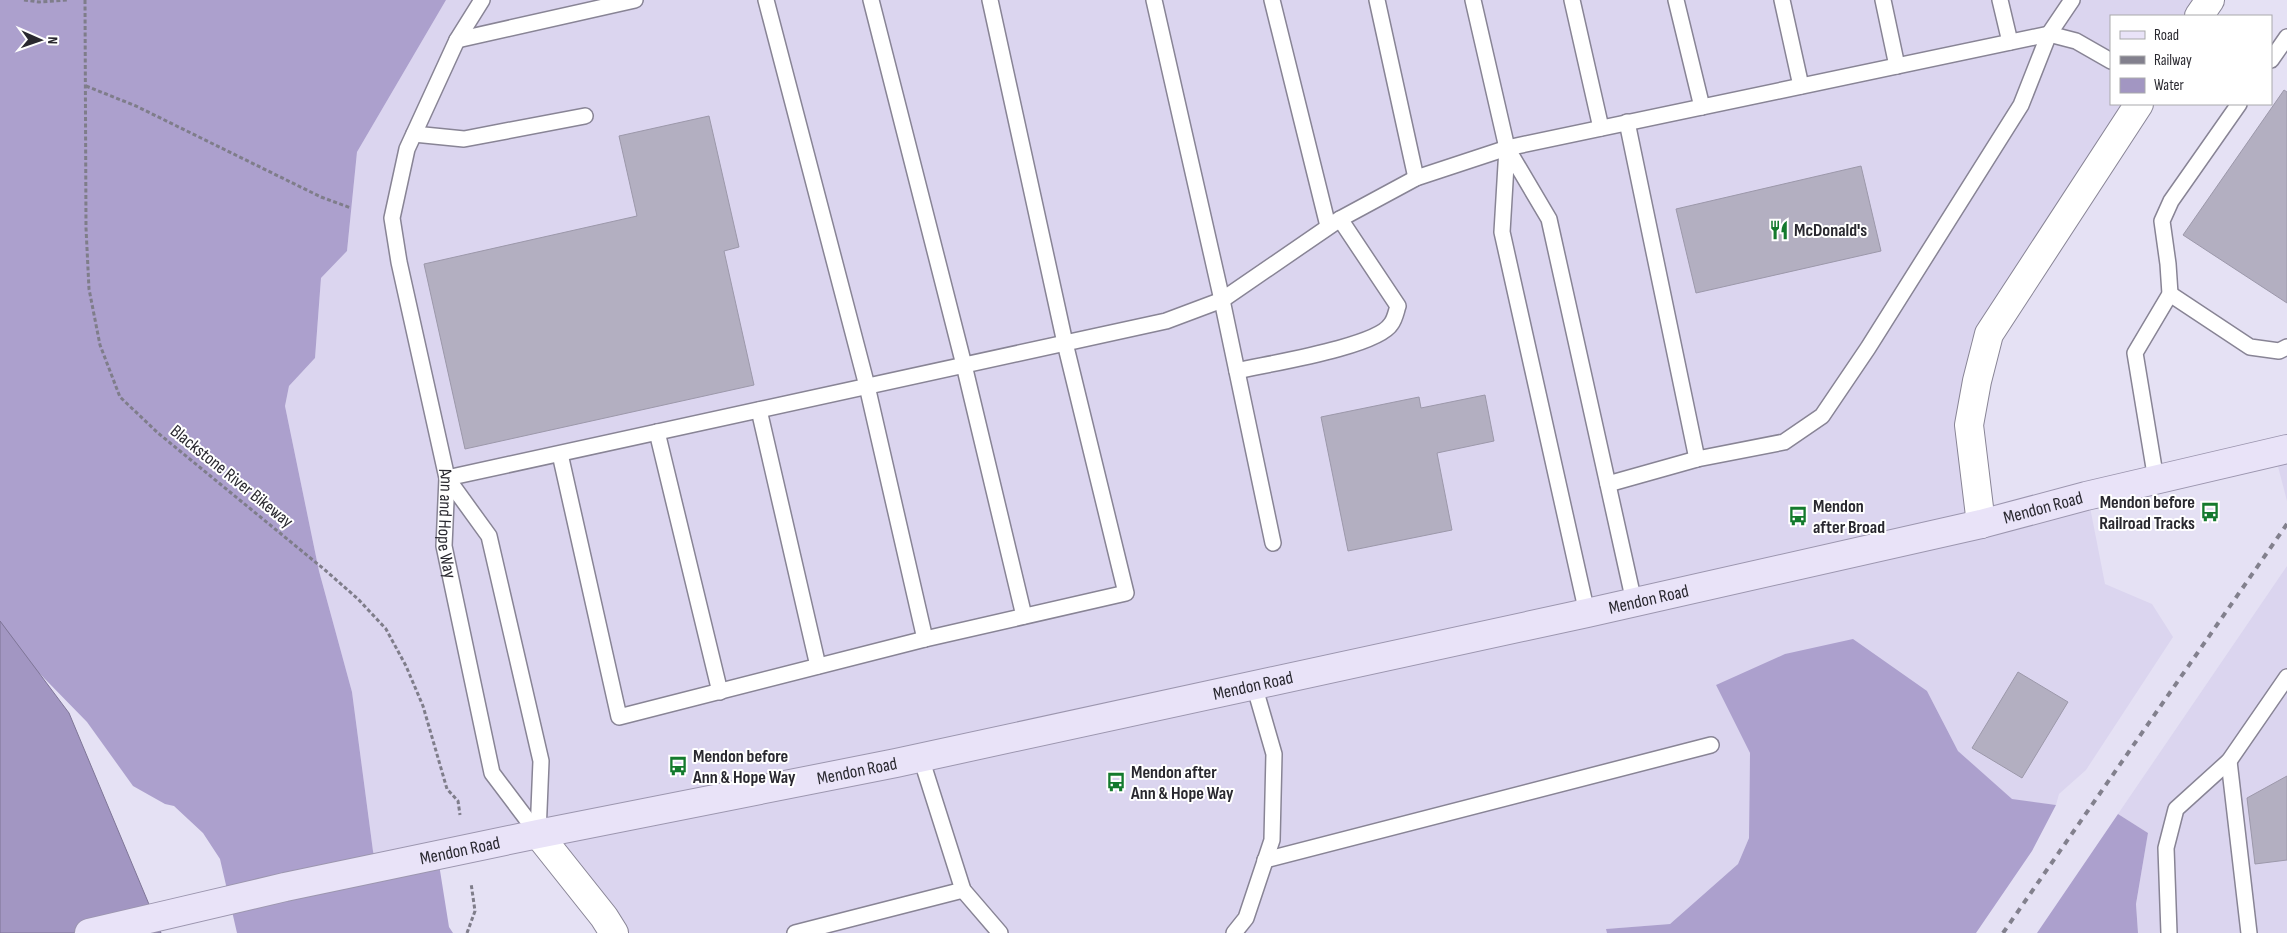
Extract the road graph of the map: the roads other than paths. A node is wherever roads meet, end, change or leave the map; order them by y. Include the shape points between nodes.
1 (482, 0) edge
2 (635, 0) edge
3 (766, 0) edge
4 (871, 0) edge
5 (990, 0) edge
6 (1154, 0) edge
7 (1272, 0) edge
8 (1377, 0) edge
9 (1473, 0) edge
10 (1572, 0) edge
11 (1676, 0) edge
12 (1782, 0) edge
13 (1883, 0) edge
14 (2000, 0) edge
15 (2072, 0) edge
16 (2210, 0) edge
17 (2200, 15) edge
18 (2049, 34) junction
19 (2287, 37) edge
20 (457, 40) junction
21 (2010, 42) junction
22 (2272, 59) edge
23 (2110, 60) edge
24 (1897, 66) junction
25 (1801, 86) junction
26 (2138, 105) edge
27 (2238, 105) edge
28 (1702, 106) junction
29 (585, 116) dead end
30 (1627, 122) junction
31 (1601, 128) junction
32 (414, 134) junction
33 (1507, 148) junction
34 (1416, 178) junction
35 (1334, 223) junction
36 (2170, 294) junction
37 (1222, 300) junction
38 (1065, 343) junction
39 (2283, 349) edge
40 (964, 365) junction
41 (1237, 371) junction
42 (867, 386) junction
43 (759, 410) junction
44 (657, 432) junction
45 (2287, 449) edge
46 (560, 454) junction
47 (1697, 459) junction
48 (447, 478) junction
49 (2156, 480) junction
50 (1608, 484) junction
51 (1981, 524) junction
52 (1273, 543) dead end
53 (1634, 602) junction
54 (1588, 613) junction
55 (1024, 616) junction
56 (925, 639) junction
57 (818, 666) junction
58 (2287, 677) edge
59 (1254, 685) junction
60 (720, 692) junction
61 (1711, 745) dead end
62 (920, 758) junction
63 (2230, 761) junction
64 (538, 834) junction
65 (1265, 860) junction
66 (963, 890) junction
67 (89, 933) edge
68 (614, 933) edge
69 (795, 933) edge
70 (1000, 933) edge
71 (1234, 933) edge
72 (2170, 933) edge
73 (2249, 933) edge

1 - 20 lane
2 - 20 lane
3 - 42 lane
4 - 40 lane
5 - 38 lane
6 - 37 lane
7 - 35 lane
8 - 34 lane
9 - 33 lane
10 - 31 lane
11 - 28 lane
12 - 25 lane
13 - 24 lane
14 - 21 lane
15 - 18 lane
16 - 17 street
18 - 21 lane
18 - 23 lane via 2076,41
18 - 47 lane via 2021,105 1822,416 1784,442
19 - 22 lane
20 - 32 lane
21 - 24 lane
24 - 25 lane
25 - 28 lane
26 - 51 street via 1989,334 1969,425
27 - 36 lane via 2170,201 2162,221
28 - 30 lane
29 - 32 lane via 464,139
30 - 31 lane
30 - 47 lane
31 - 33 lane
32 - 48 lane via 407,148 392,218
33 - 34 lane
33 - 50 lane via 1549,219
33 - 54 lane via 1502,232
34 - 35 lane
35 - 37 lane
35 - 41 lane via 1398,306 1391,325 1370,338 1342,348
36 - 39 lane via 2250,347
36 - 49 lane via 2135,353
37 - 38 lane via 1166,321
37 - 41 lane
38 - 40 lane
38 - 55 lane via 1126,593
40 - 42 lane
40 - 55 lane
41 - 52 lane
42 - 43 lane
42 - 56 lane
43 - 44 lane
43 - 57 lane
44 - 46 lane
44 - 60 lane
45 - 49 main road, Mendon Road
46 - 48 lane
46 - 60 lane via 619,718
47 - 50 lane
48 - 64 lane, Ann and Hope Way via 489,536 541,761
48 - 64 lane, Ann and Hope Way via 444,546 492,773
49 - 51 main road, Mendon Road
50 - 53 lane
51 - 53 main road, Mendon Road
53 - 54 main road, Mendon Road
54 - 59 main road, Mendon Road
55 - 56 lane
56 - 57 lane
57 - 60 lane
58 - 63 lane
59 - 62 main road, Mendon Road
59 - 65 lane via 1274,754 1272,840
61 - 65 lane
62 - 64 main road, Mendon Road
62 - 66 lane
63 - 72 lane via 2176,809 2166,848
63 - 73 lane
64 - 67 main road, Mendon Road
64 - 68 street, Ann and Hope Way
65 - 71 lane via 1246,918
66 - 69 lane
66 - 70 lane

